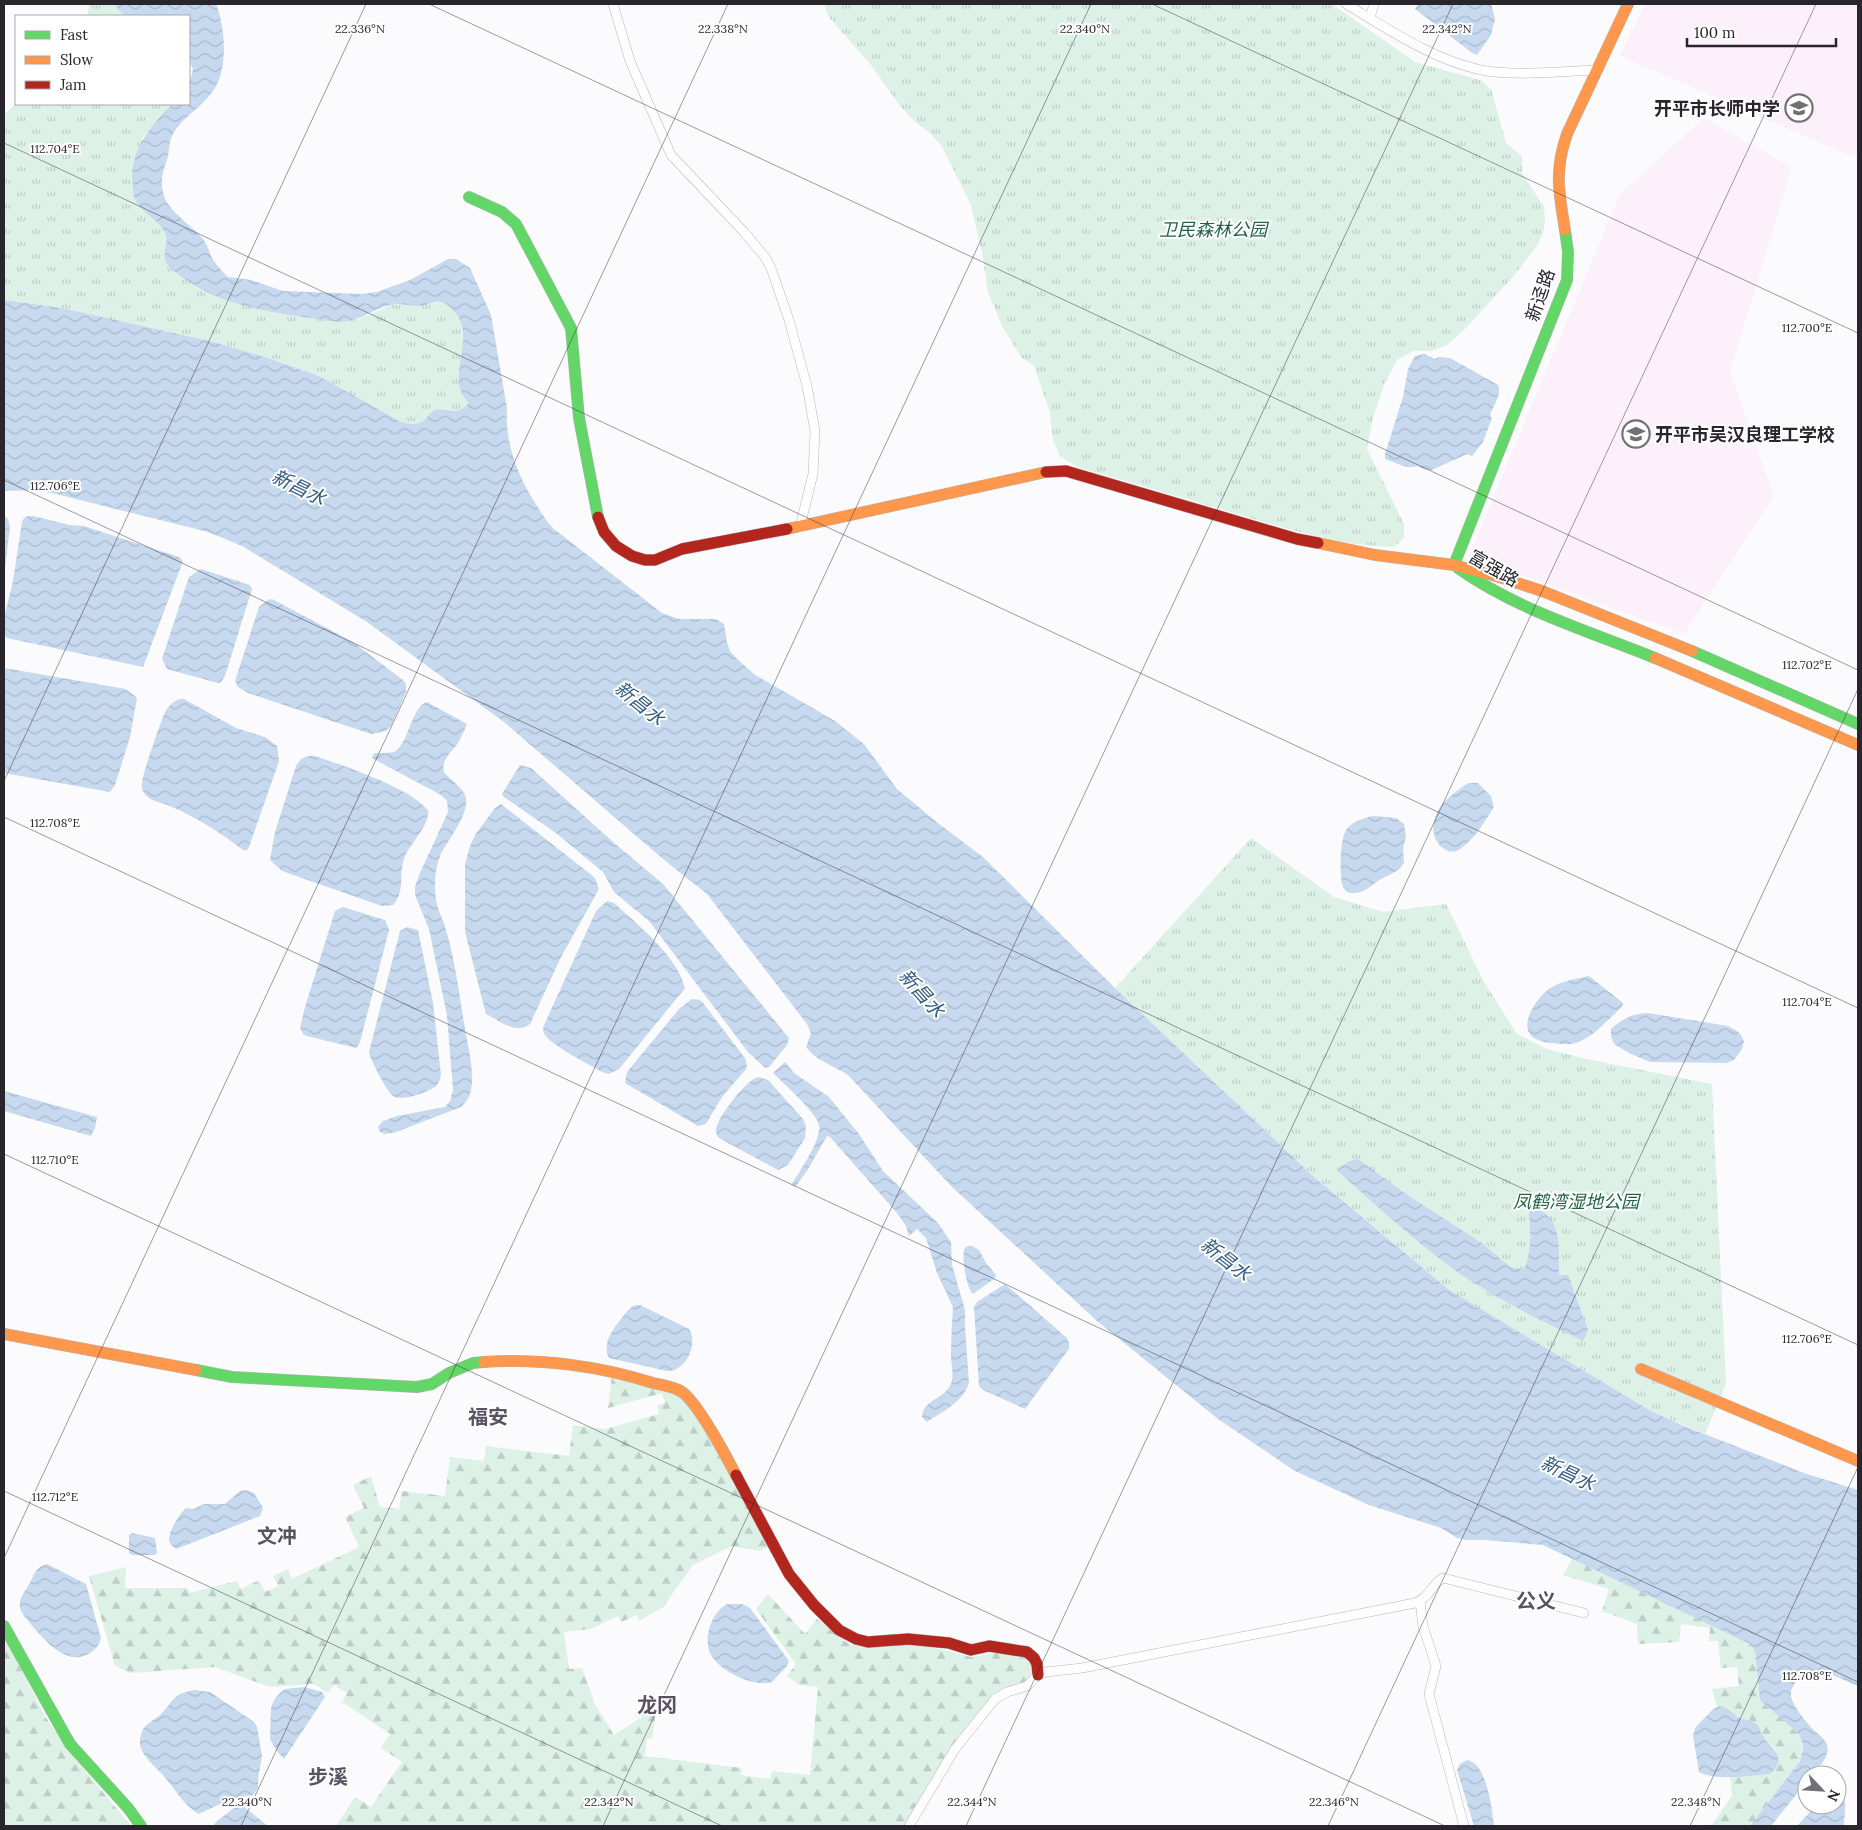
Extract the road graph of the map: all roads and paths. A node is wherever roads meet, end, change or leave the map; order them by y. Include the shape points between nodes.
1 (613, 4) edge
2 (1346, 4) edge
3 (1374, 4) edge
4 (1628, 4) edge
5 (1370, 18) junction
6 (1597, 70) junction
7 (469, 198) dead end
8 (800, 527) junction
9 (1454, 565) junction
10 (1858, 724) edge
11 (1858, 745) edge
12 (4, 1334) edge
13 (1641, 1369) dead end
14 (1858, 1462) edge
15 (1420, 1601) junction
16 (1584, 1613) dead end
17 (4, 1626) edge
18 (1038, 1675) junction
19 (141, 1826) edge
20 (909, 1826) edge
21 (1464, 1826) edge

1 - 8 street via 630,61 671,155 744,232 771,268 807,386 815,431 813,474
2 - 5 street
3 - 5 street
4 - 6 street, 新迳路
5 - 6 street via 1438,55 1474,68 1500,72
6 - 9 street, 新迳路 via 1567,134 1558,166 1567,280
7 - 8 street via 502,212 516,224 571,328 580,418 597,514 604,532 616,546 632,556 655,560 682,549
8 - 9 street via 1066,471 1297,539 1376,555
9 - 10 street, 富强路 via 1542,592 1749,675
9 - 11 street, 富强路 via 1471,579 1534,609 1743,694
12 - 18 street via 232,1377 417,1387 432,1384 473,1363 510,1360 618,1372 680,1391 691,1400 726,1455 789,1574 839,1630 868,1642 908,1639 948,1643 972,1650 989,1646 1027,1652 1037,1664
13 - 14 street
15 - 16 street via 1438,1581 1446,1578
15 - 18 street
15 - 21 street via 1423,1626 1436,1666 1429,1694
17 - 19 street via 70,1744
18 - 20 street via 1027,1686 995,1699 955,1749

